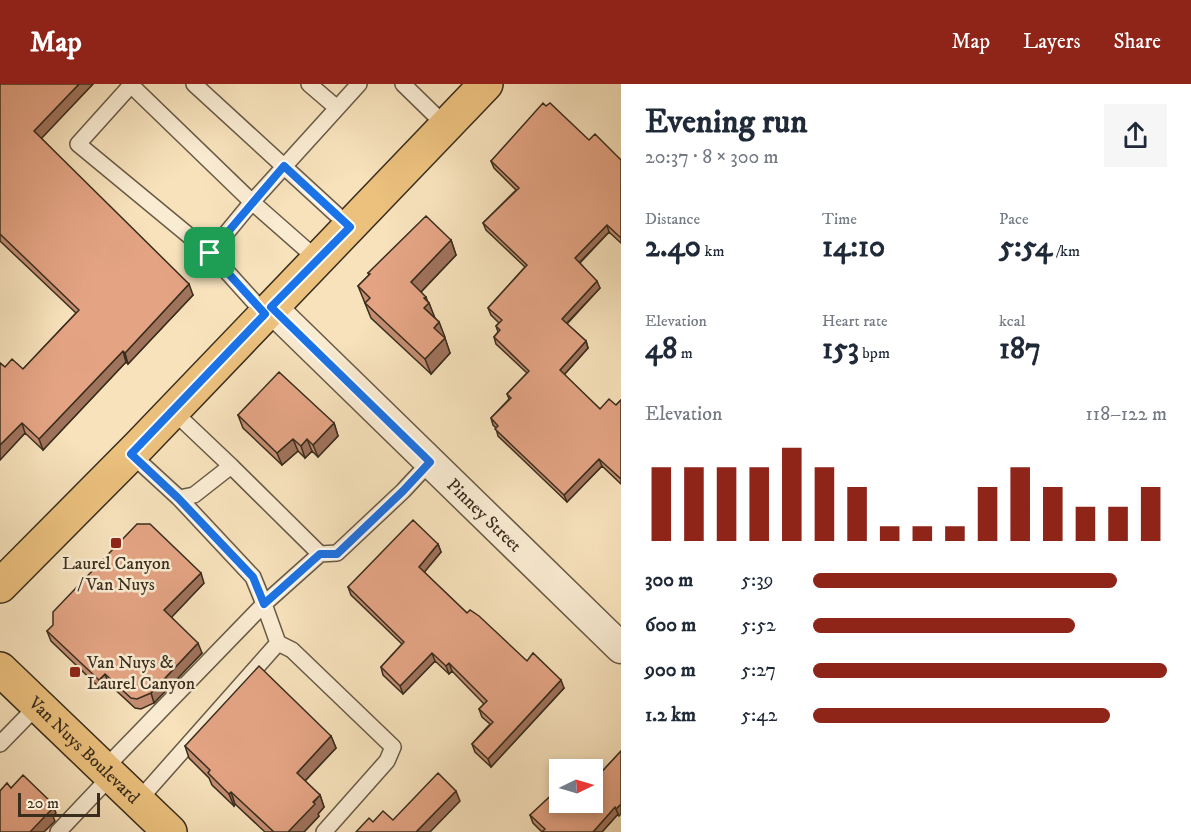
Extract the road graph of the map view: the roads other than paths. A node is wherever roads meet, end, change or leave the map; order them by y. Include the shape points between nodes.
1 (194, 84) edge
2 (309, 84) edge
3 (359, 84) edge
4 (403, 84) edge
5 (486, 84) edge
6 (132, 85) edge
7 (337, 108) junction
8 (446, 126) junction
9 (284, 166) junction
10 (252, 202) junction
11 (350, 227) junction
12 (210, 253) junction
13 (318, 260) junction
14 (268, 310) junction
15 (173, 411) junction
16 (131, 454) junction
17 (430, 462) junction
18 (231, 466) junction
19 (186, 497) junction
20 (320, 554) junction
21 (0, 586) edge
22 (264, 604) junction
23 (278, 643) junction
24 (621, 648) edge
25 (0, 669) edge
26 (38, 705) junction
27 (0, 744) edge
28 (108, 772) junction
29 (138, 801) junction
30 (58, 832) edge
31 (170, 832) edge
32 (324, 832) edge

1 - 9 lane
2 - 7 lane
3 - 7 lane
4 - 8 lane
5 - 8 main road
6 - 10 lane
6 - 12 lane via 78,144
7 - 9 lane
8 - 11 main road
9 - 10 lane
9 - 11 lane
10 - 12 lane
10 - 13 lane
11 - 13 main road
12 - 14 lane
13 - 14 main road
14 - 15 main road
14 - 17 street, Pinney Street
15 - 16 main road
15 - 18 lane
16 - 19 lane
16 - 21 main road
17 - 20 lane via 337,554
17 - 24 street, Pinney Street
18 - 19 lane
18 - 20 lane
19 - 22 lane via 192,512 253,577
20 - 22 lane
22 - 23 lane
22 - 28 lane
23 - 29 lane
23 - 32 lane via 292,650 393,747 387,761
25 - 26 main road, Van Nuys Boulevard
26 - 27 lane
26 - 28 main road, Van Nuys Boulevard
28 - 29 main road, Van Nuys Boulevard
28 - 30 lane
29 - 31 main road, Van Nuys Boulevard

